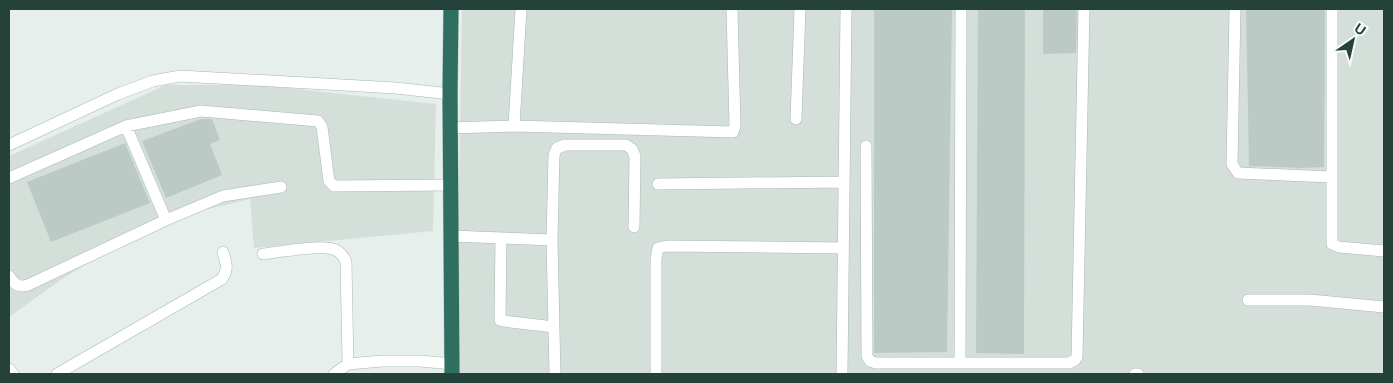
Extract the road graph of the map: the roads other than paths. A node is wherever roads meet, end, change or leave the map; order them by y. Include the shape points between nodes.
1 (451, 9) edge
2 (521, 9) edge
3 (732, 9) edge
4 (800, 9) edge
5 (846, 9) edge
6 (961, 9) edge
7 (1084, 9) edge
8 (1235, 9) edge
9 (1332, 9) edge
10 (450, 94) junction
11 (796, 119) dead end
12 (126, 126) junction
13 (514, 126) junction
14 (450, 128) junction
15 (9, 145) edge
16 (866, 146) dead end
17 (9, 178) edge
18 (1331, 178) junction
19 (844, 182) junction
20 (658, 184) dead end
21 (450, 185) junction
22 (281, 187) dead end
23 (166, 220) junction
24 (634, 227) dead end
25 (451, 236) junction
26 (501, 238) junction
27 (552, 240) junction
28 (843, 248) junction
29 (1384, 251) edge
30 (223, 252) dead end
31 (263, 254) dead end
32 (9, 276) edge
33 (1248, 300) dead end
34 (1384, 307) edge
35 (554, 328) junction
36 (960, 363) junction
37 (348, 364) junction
38 (9, 369) edge
39 (452, 369) edge
40 (13, 374) edge
41 (57, 374) edge
42 (334, 374) edge
43 (555, 374) edge
44 (656, 374) edge
45 (842, 374) edge

1 - 10 highway
2 - 13 lane
3 - 13 lane via 733,132
4 - 11 lane
5 - 19 lane
6 - 36 lane
7 - 36 lane via 1077,357 1069,363
8 - 18 lane via 1232,164 1238,173
9 - 18 lane
10 - 14 highway
10 - 15 lane via 180,76 153,81 118,94
12 - 17 lane
12 - 21 lane via 201,111 315,120 322,127 330,181 334,186
12 - 23 lane
13 - 14 lane
14 - 21 highway
16 - 36 lane via 867,356 876,363
18 - 29 lane via 1332,244
19 - 20 lane
19 - 28 lane
21 - 25 highway
22 - 23 lane via 223,196
23 - 32 lane via 28,285 18,286
24 - 27 lane via 635,156 632,149 626,145 565,145 557,148 554,155
25 - 26 lane
25 - 39 highway
26 - 27 lane
26 - 35 lane via 500,320
27 - 35 lane
28 - 44 lane via 658,248
28 - 45 lane
30 - 41 lane via 228,266 222,279
31 - 37 lane via 333,249 343,256 346,262
33 - 34 lane via 1310,300
35 - 43 lane
37 - 39 lane via 420,361
37 - 42 lane
38 - 40 lane

